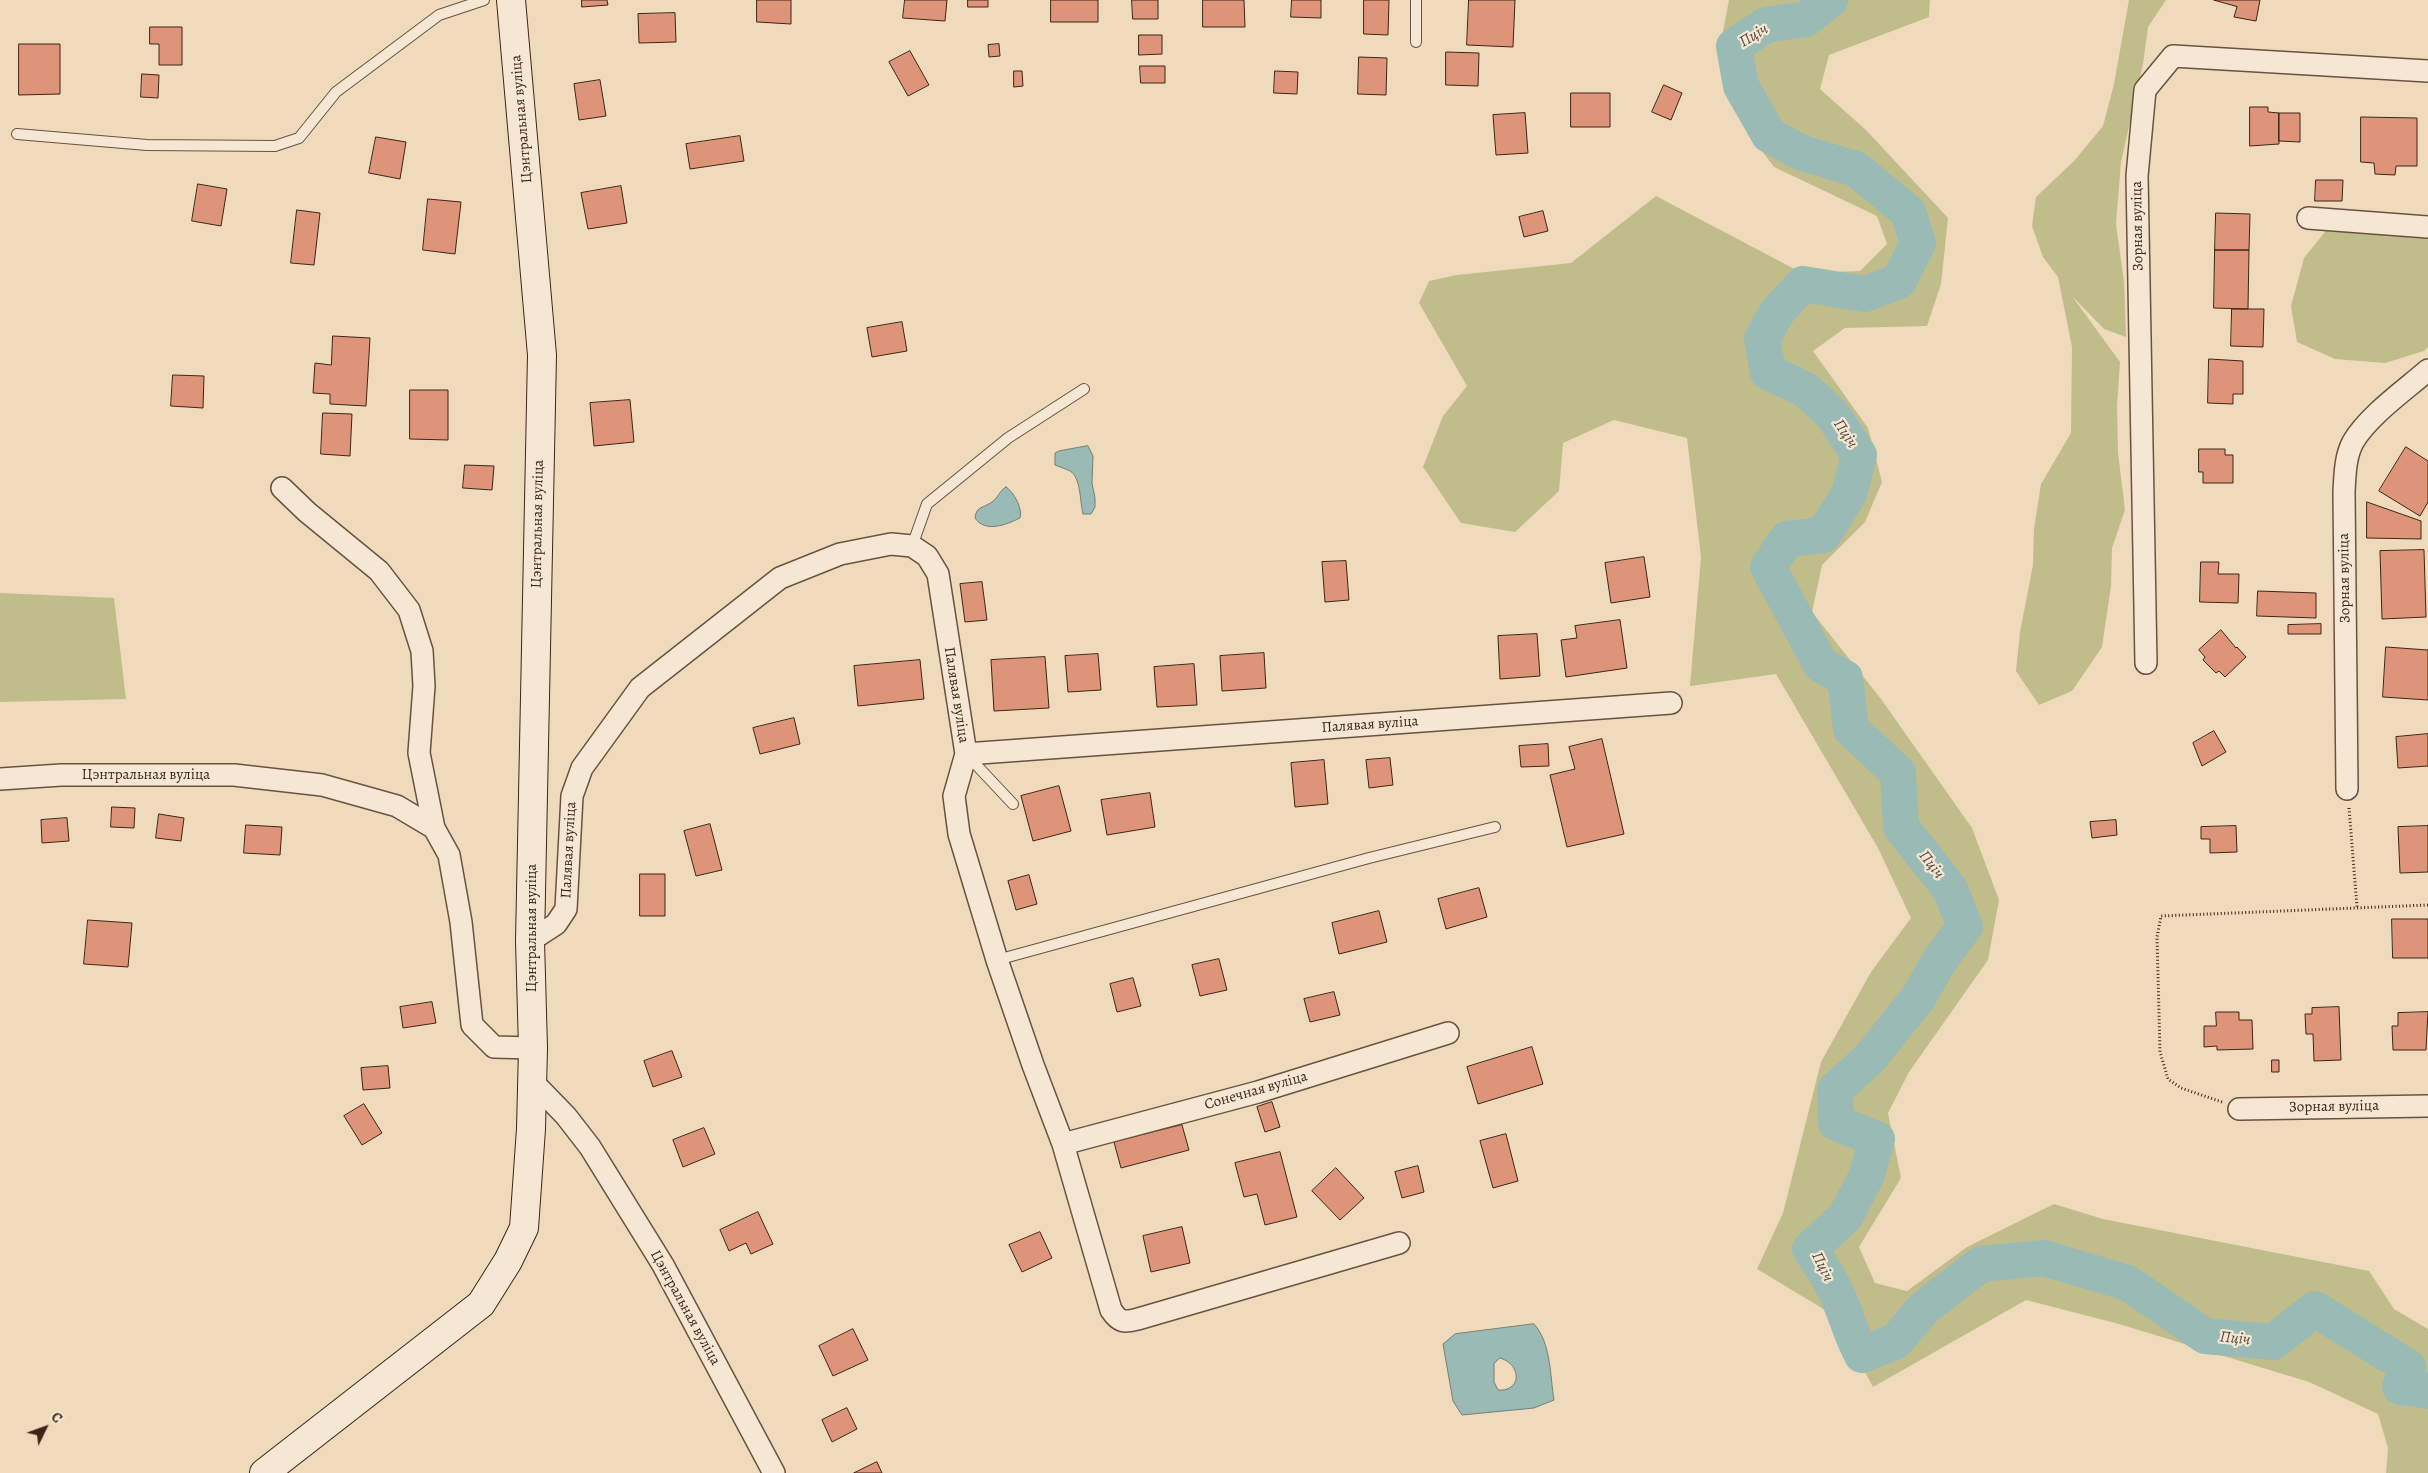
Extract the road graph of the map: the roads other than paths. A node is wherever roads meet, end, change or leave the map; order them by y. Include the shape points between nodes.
1 (484, 0) edge
2 (511, 0) edge
3 (1416, 0) edge
4 (1416, 42) dead end
5 (2428, 71) edge
6 (17, 134) dead end
7 (2308, 218) dead end
8 (2428, 226) edge
9 (2428, 370) edge
10 (1084, 389) dead end
11 (282, 488) dead end
12 (912, 546) junction
13 (2146, 663) dead end
14 (1671, 703) dead end
15 (966, 754) junction
16 (0, 779) edge
17 (2347, 789) road end
18 (1013, 804) dead end
19 (1495, 827) dead end
20 (434, 828) junction
21 (530, 941) junction
22 (997, 960) junction
23 (1448, 1033) dead end
24 (533, 1048) junction
25 (532, 1081) junction
26 (2428, 1106) edge
27 (2239, 1109) road end
28 (1063, 1144) junction
29 (1399, 1243) dead end
30 (264, 1473) edge
31 (774, 1473) edge

1 - 6 lane via 439,15 336,92 299,138 275,146 147,145
2 - 21 main road, Цэнтральная вуліца via 542,355
3 - 4 lane
5 - 13 street, Зорная вуліца via 2173,56 2145,90 2137,176
7 - 8 street
9 - 17 street, Зорная вуліца via 2368,423 2353,443 2346,464
10 - 12 lane via 1008,438 926,504
11 - 20 street via 379,571 409,610 422,651 424,686 419,753
12 - 15 street, Палявая вуліца via 927,556 938,574
12 - 21 street, Палявая вуліца via 891,544 840,554 780,578 640,688 582,768 572,796 566,908 556,924
14 - 15 street, Палявая вуліца
15 - 18 lane
15 - 22 street via 954,796 959,834
16 - 20 street, Цэнтральная вуліца via 61,775 234,775 322,785 397,806
19 - 22 lane via 1369,858
20 - 24 street via 449,856 461,922 472,1025 494,1047
21 - 24 main road, Цэнтральная вуліца
22 - 28 street
23 - 28 street, Сонечная вуліца via 1258,1092
24 - 25 main road, Цэнтральная вуліца
25 - 30 main road via 524,1228 508,1261 480,1304
25 - 31 street, Цэнтральная вуліца via 590,1147 663,1265
26 - 27 street, Зорная вуліца
28 - 29 street via 1111,1310 1118,1320 1126,1322

